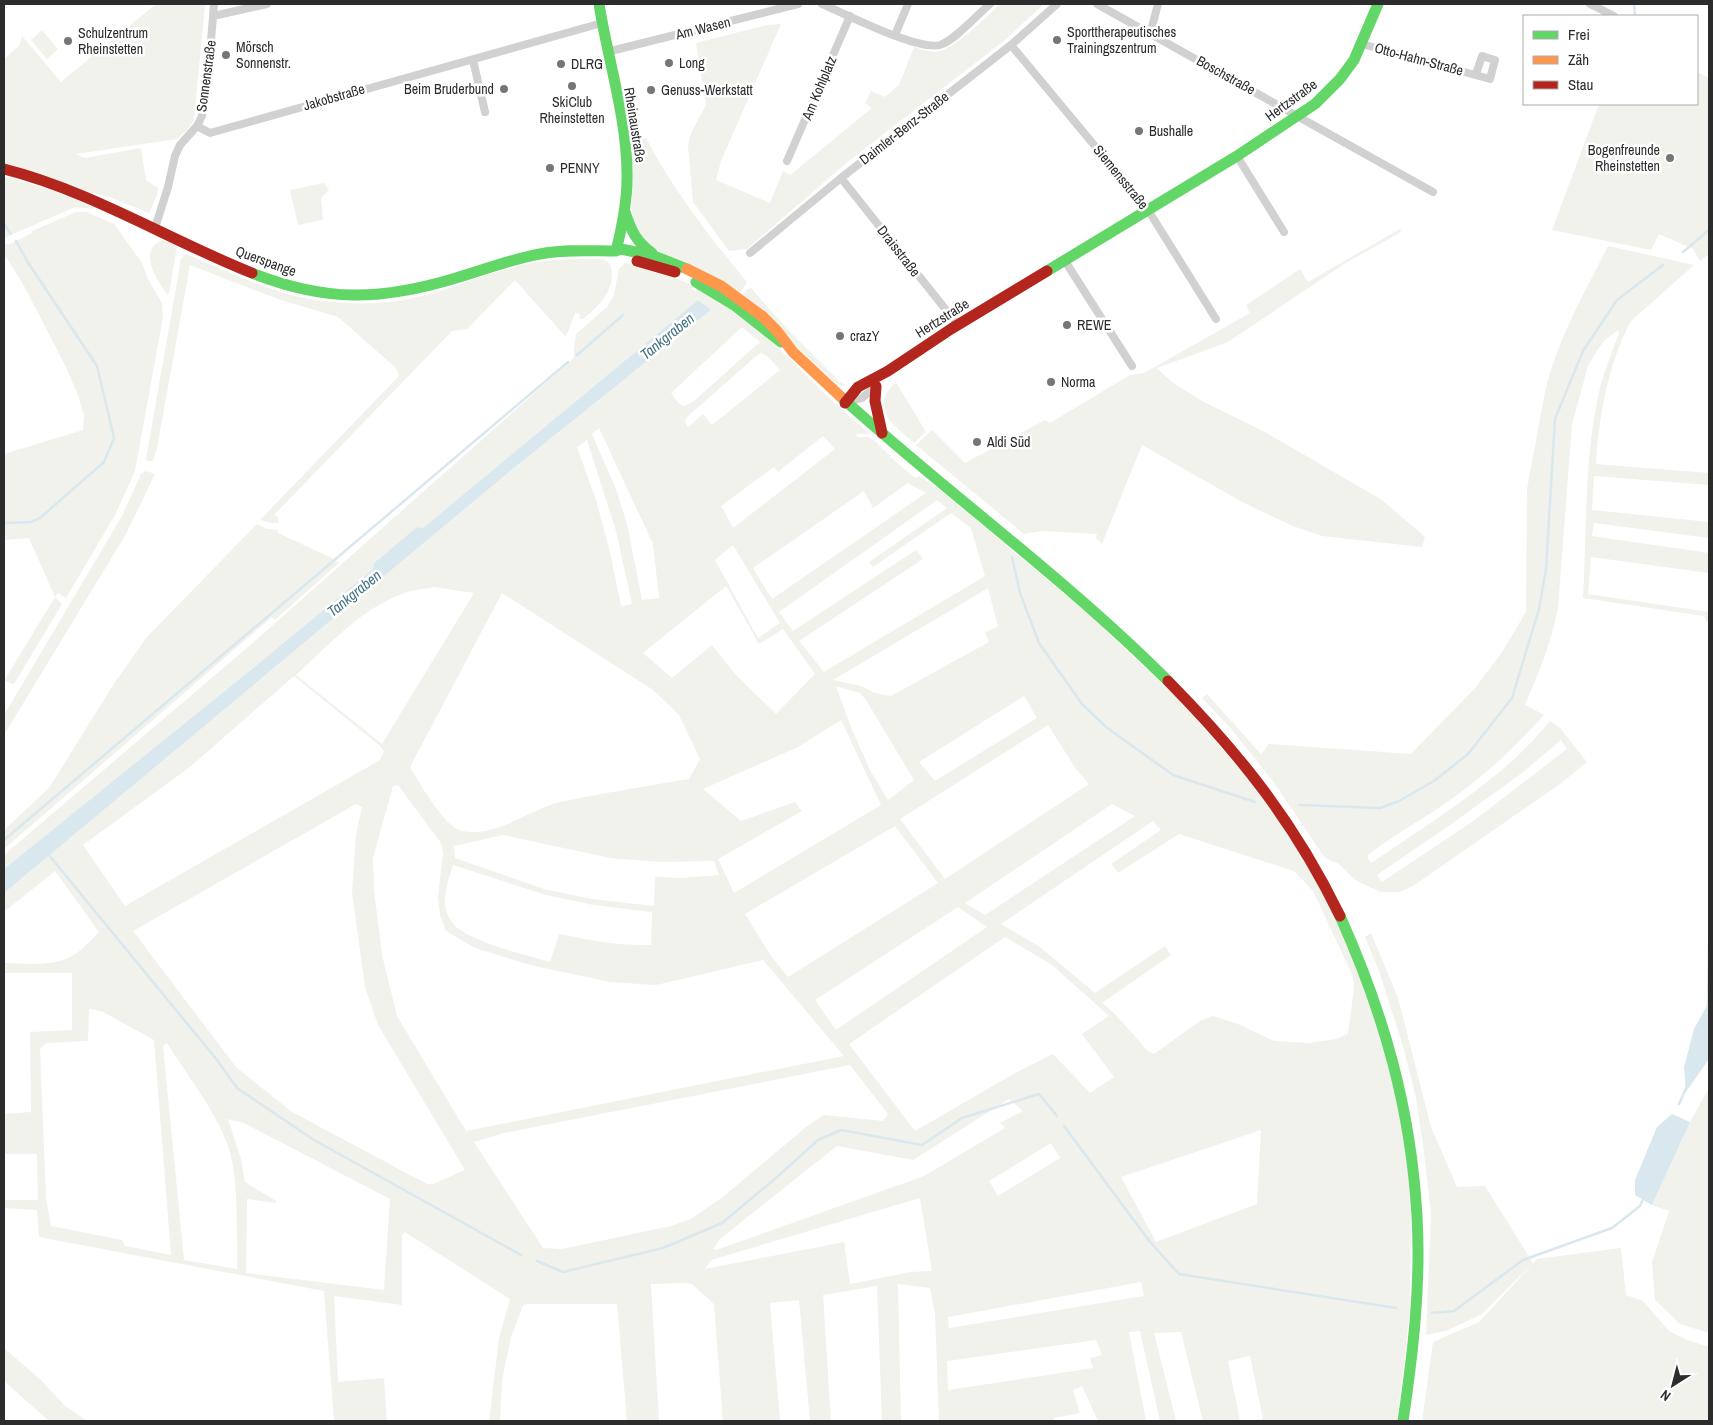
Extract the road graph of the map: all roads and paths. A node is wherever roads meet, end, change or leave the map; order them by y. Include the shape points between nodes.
1 (214, 4) edge
2 (267, 4) edge
3 (599, 4) edge
4 (798, 4) edge
5 (822, 4) edge
6 (908, 4) edge
7 (990, 4) edge
8 (1057, 4) edge
9 (1097, 4) edge
10 (1158, 4) edge
11 (1378, 4) edge
12 (1590, 4) edge
13 (771, 7) edge
14 (1612, 15) edge
15 (213, 16) junction
16 (850, 16) junction
17 (602, 24) junction
18 (1150, 34) junction
19 (895, 35) junction
20 (1362, 44) junction
21 (1012, 45) junction
22 (607, 52) junction
23 (473, 60) junction
24 (1476, 74) dead end
25 (486, 112) dead end
26 (1298, 115) junction
27 (197, 126) junction
28 (1237, 156) junction
29 (787, 160) dead end
30 (4, 169) edge
31 (841, 178) junction
32 (1433, 192) dead end
33 (624, 210) junction
34 (1148, 210) junction
35 (155, 228) junction
36 (1284, 232) dead end
37 (616, 251) junction
38 (750, 253) dead end
39 (663, 259) junction
40 (1065, 261) junction
41 (1216, 319) dead end
42 (958, 325) junction
43 (788, 347) junction
44 (1132, 366) dead end
45 (888, 371) junction
46 (876, 386) junction
47 (845, 403) junction
48 (882, 433) junction
49 (1404, 1421) edge

1 - 15 street, Sonnenstraße
2 - 15 street
3 - 17 main road, Rheinaustraße
4 - 13 street, Am Wasen
5 - 16 street
6 - 19 street
7 - 19 street via 940,45 927,46
8 - 21 street, Daimler-Benz-Straße
9 - 18 street, Boschstraße
10 - 18 street
11 - 20 main road, Hertzstraße
12 - 14 street
13 - 22 street, Am Wasen
15 - 27 street, Sonnenstraße via 203,108
16 - 19 street
16 - 29 street, Am Kohlplatz
17 - 22 main road, Rheinaustraße
17 - 23 street, Jakobstraße
18 - 26 street, Boschstraße
20 - 24 street, Otto-Hahn-Straße
20 - 26 main road, Hertzstraße via 1329,92
21 - 31 street, Daimler-Benz-Straße
21 - 34 street, Siemensstraße
22 - 33 main road, Rheinaustraße via 628,169
23 - 25 street
23 - 27 street, Jakobstraße via 210,132
26 - 28 main road, Hertzstraße
26 - 32 street, Boschstraße
27 - 35 street, Sonnenstraße via 175,156
28 - 34 main road, Hertzstraße
28 - 36 street
30 - 35 main road, Querspange via 84,197
31 - 38 street, Daimler-Benz-Straße
31 - 42 street, Draisstraße
33 - 37 main road, Rheinaustraße
33 - 39 main road via 640,246
34 - 40 main road, Hertzstraße
34 - 41 street, Siemensstraße
35 - 37 main road, Querspange via 251,273 305,290 334,295 388,295 420,289 531,256 576,250
37 - 39 main road, Querspange via 621,248
37 - 43 main road via 626,258 684,275 734,305
39 - 43 main road via 714,282 774,328
40 - 42 main road, Hertzstraße
40 - 44 street
42 - 45 main road, Hertzstraße
43 - 47 main road
45 - 46 street, Hertzstraße
45 - 47 main road, Hertzstraße via 855,389
46 - 47 street, Hertzstraße via 862,398
46 - 48 main road via 875,401
47 - 48 main road
48 - 49 main road via 1066,587 1194,707 1288,822 1335,903 1380,1013 1408,1125 1417,1216 1417,1254

